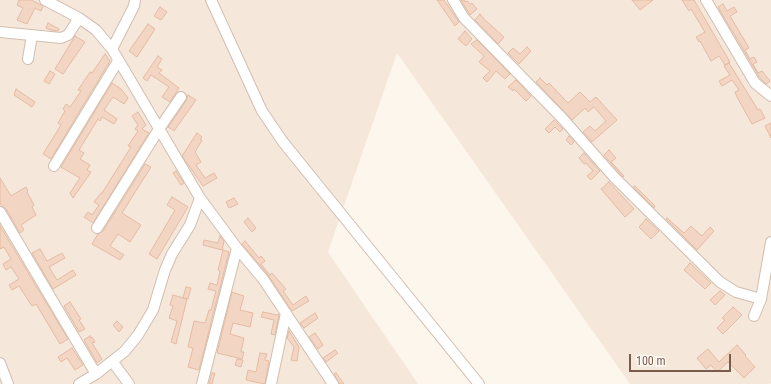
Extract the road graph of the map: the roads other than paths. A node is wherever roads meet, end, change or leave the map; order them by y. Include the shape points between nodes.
1 (45, 0) edge
2 (135, 0) edge
3 (211, 0) edge
4 (453, 0) edge
5 (706, 0) edge
6 (79, 18) junction
7 (0, 32) edge
8 (32, 35) junction
9 (112, 50) junction
10 (28, 59) dead end
11 (118, 61) junction
12 (771, 96) edge
13 (181, 97) dead end
14 (158, 129) junction
15 (54, 166) dead end
16 (200, 198) junction
17 (0, 212) edge
18 (97, 228) dead end
19 (771, 242) edge
20 (237, 248) junction
21 (761, 299) junction
22 (286, 314) junction
23 (754, 316) dead end
24 (112, 361) junction
25 (0, 363) edge
26 (96, 374) junction
27 (328, 381) edge
28 (8, 384) edge
29 (79, 384) edge
30 (129, 384) edge
31 (202, 384) edge
32 (271, 384) edge
33 (479, 384) edge

1 - 6 street
2 - 9 street
3 - 33 street via 262,111 282,142
4 - 21 street via 464,18 563,119 614,177 720,282 736,292
5 - 12 street via 755,82
6 - 8 street via 68,35 61,38
6 - 9 street via 96,30
7 - 8 street
8 - 10 street
9 - 11 street
11 - 14 street
11 - 15 street
13 - 14 street
14 - 16 street
14 - 18 street
16 - 20 street
16 - 24 street via 190,225 165,270 153,310 138,335 125,351
17 - 26 street
19 - 21 street
20 - 22 street
20 - 31 street
21 - 23 street
22 - 27 street
22 - 32 street
24 - 26 street
24 - 30 street
25 - 28 street
26 - 29 street

